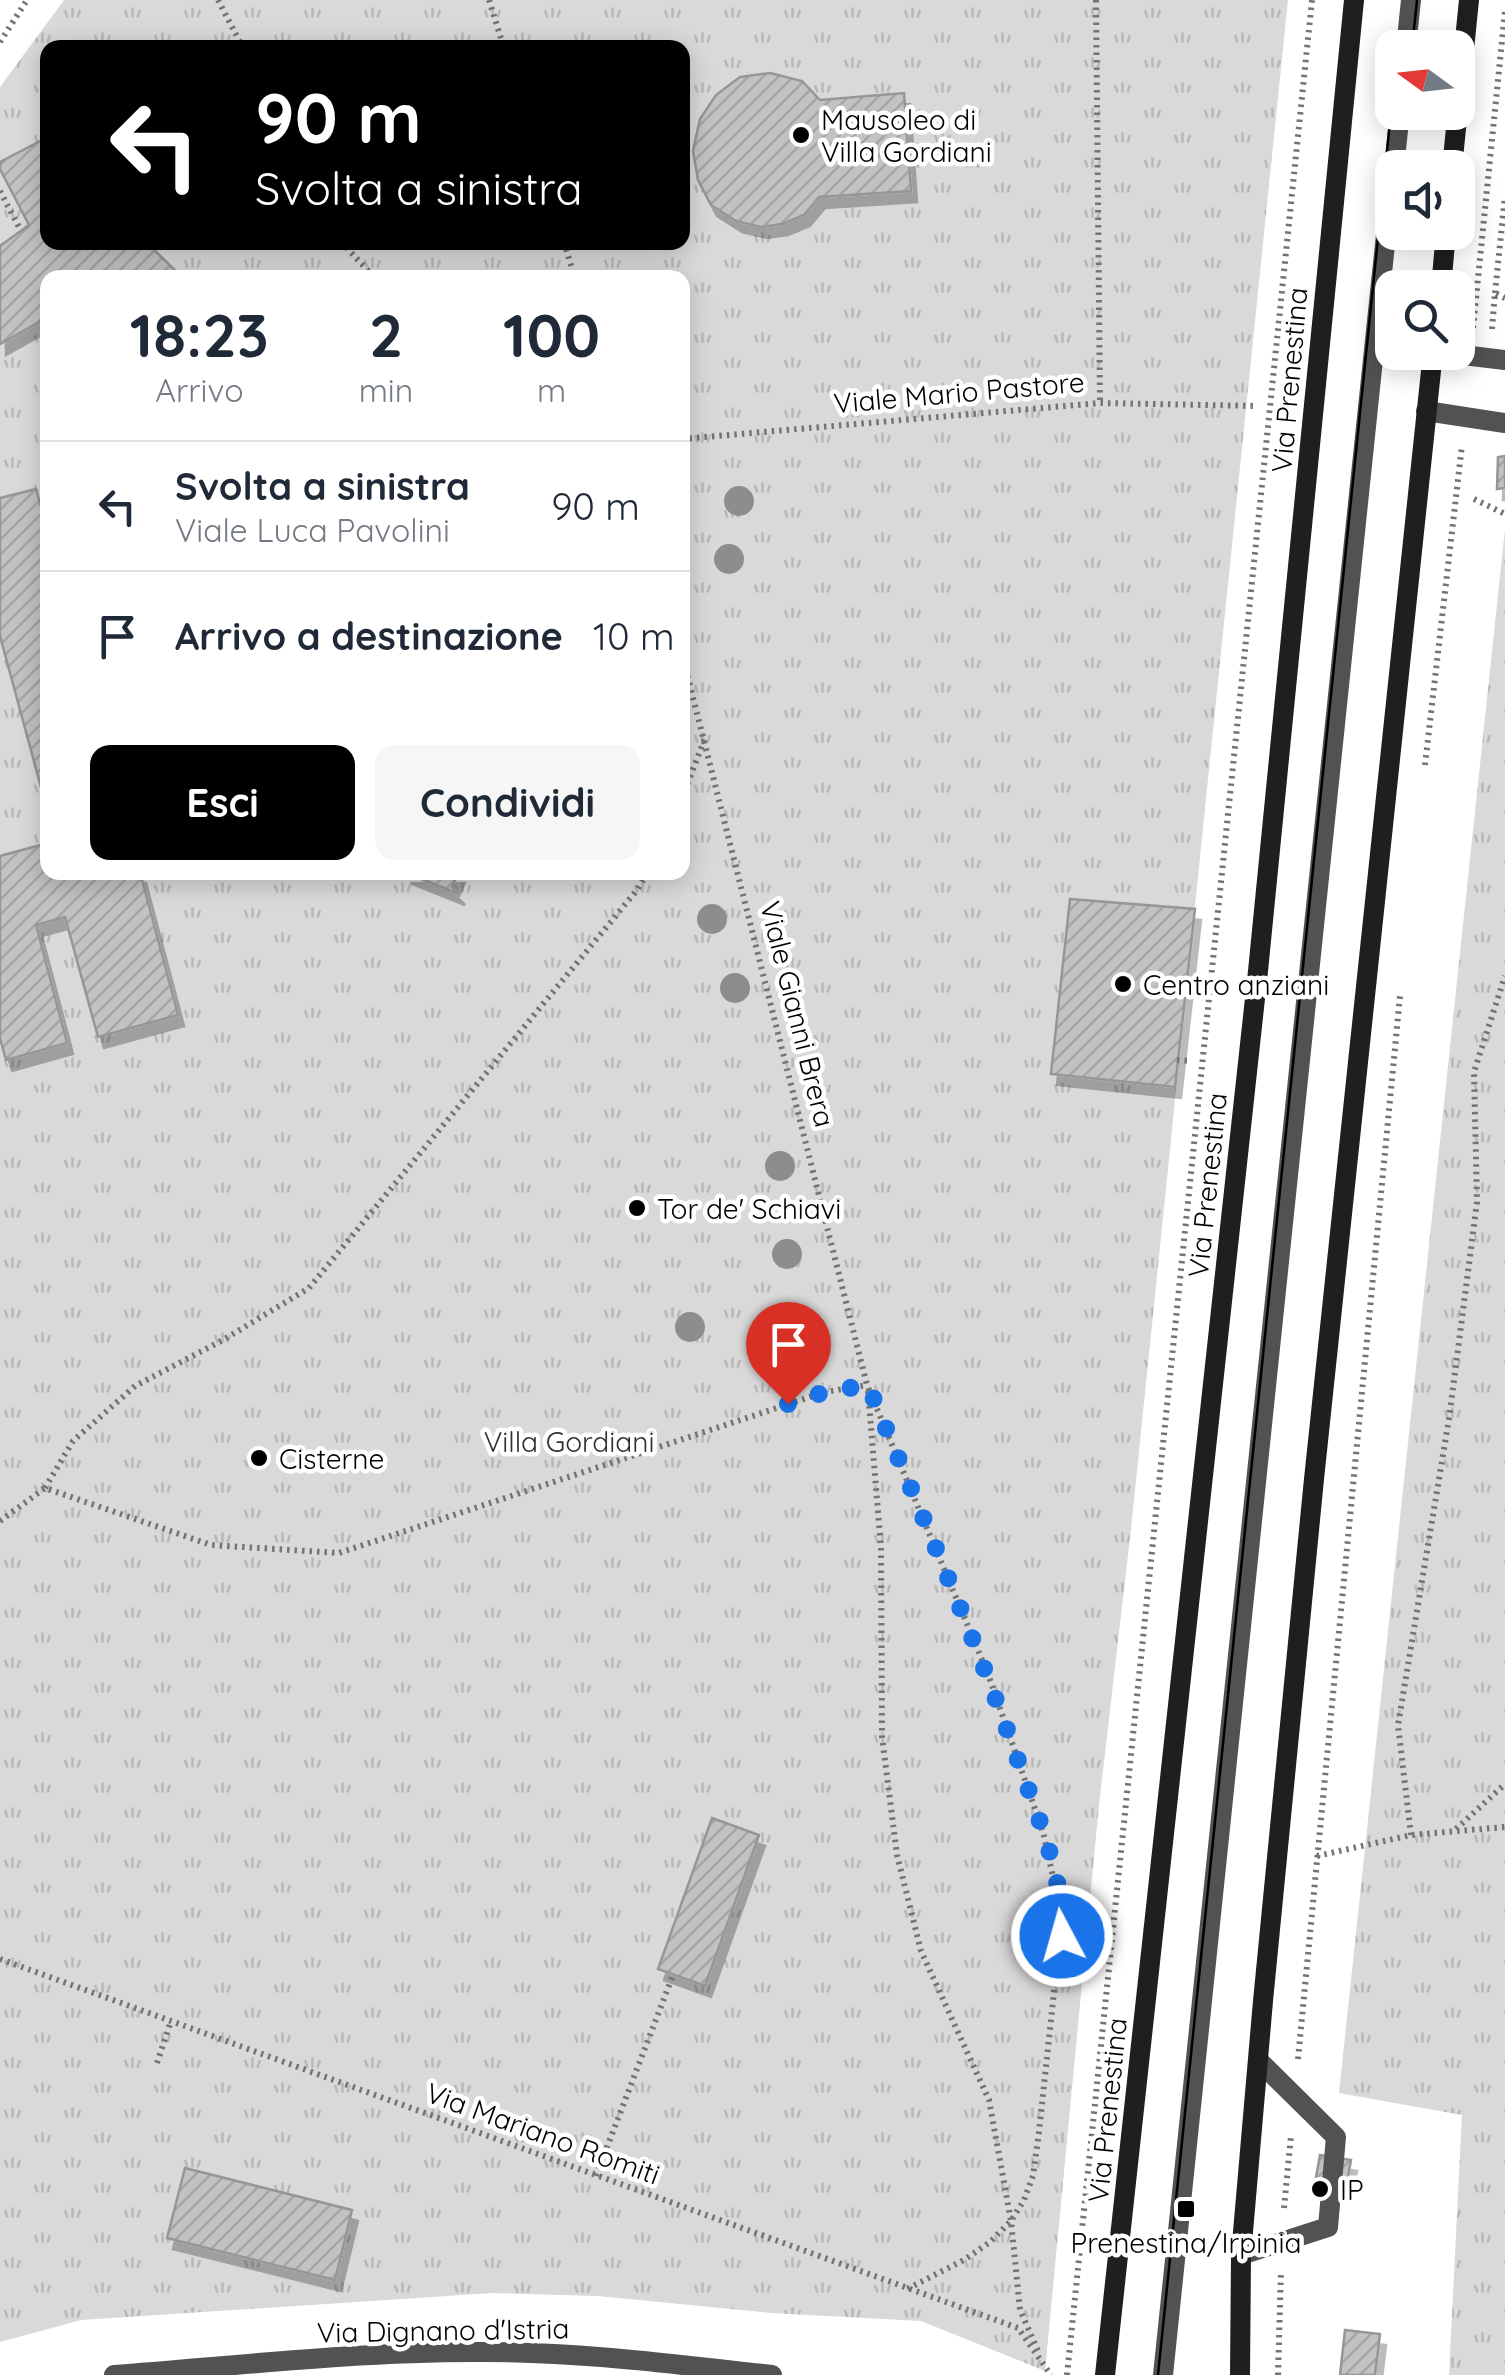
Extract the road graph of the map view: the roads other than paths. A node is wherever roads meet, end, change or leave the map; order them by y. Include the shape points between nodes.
1 (1354, 0) edge
2 (1411, 0) edge
3 (1469, 0) edge
4 (1408, 30) edge
5 (1454, 150) edge
6 (1384, 250) edge
7 (1475, 357) edge
8 (1505, 360) edge
9 (1433, 370) edge
10 (1426, 411) junction
11 (1505, 423) edge
12 (1258, 2061) junction
13 (1241, 2255) junction
14 (585, 2365) edge
15 (114, 2375) edge
16 (772, 2375) edge
17 (1105, 2375) edge
18 (1163, 2375) edge
19 (1240, 2375) edge

1 - 17 main road, Via Prenestina via 1258,971
2 - 4 street
3 - 5 main road
6 - 18 street
7 - 8 street
9 - 10 main road
10 - 11 street
10 - 12 main road
12 - 13 main road
12 - 13 street via 1336,2137 1328,2227
13 - 19 main road
14 - 15 street, Via Dignano d'Istria via 476,2352 376,2354
14 - 16 street, Via Dignano d'Istria

